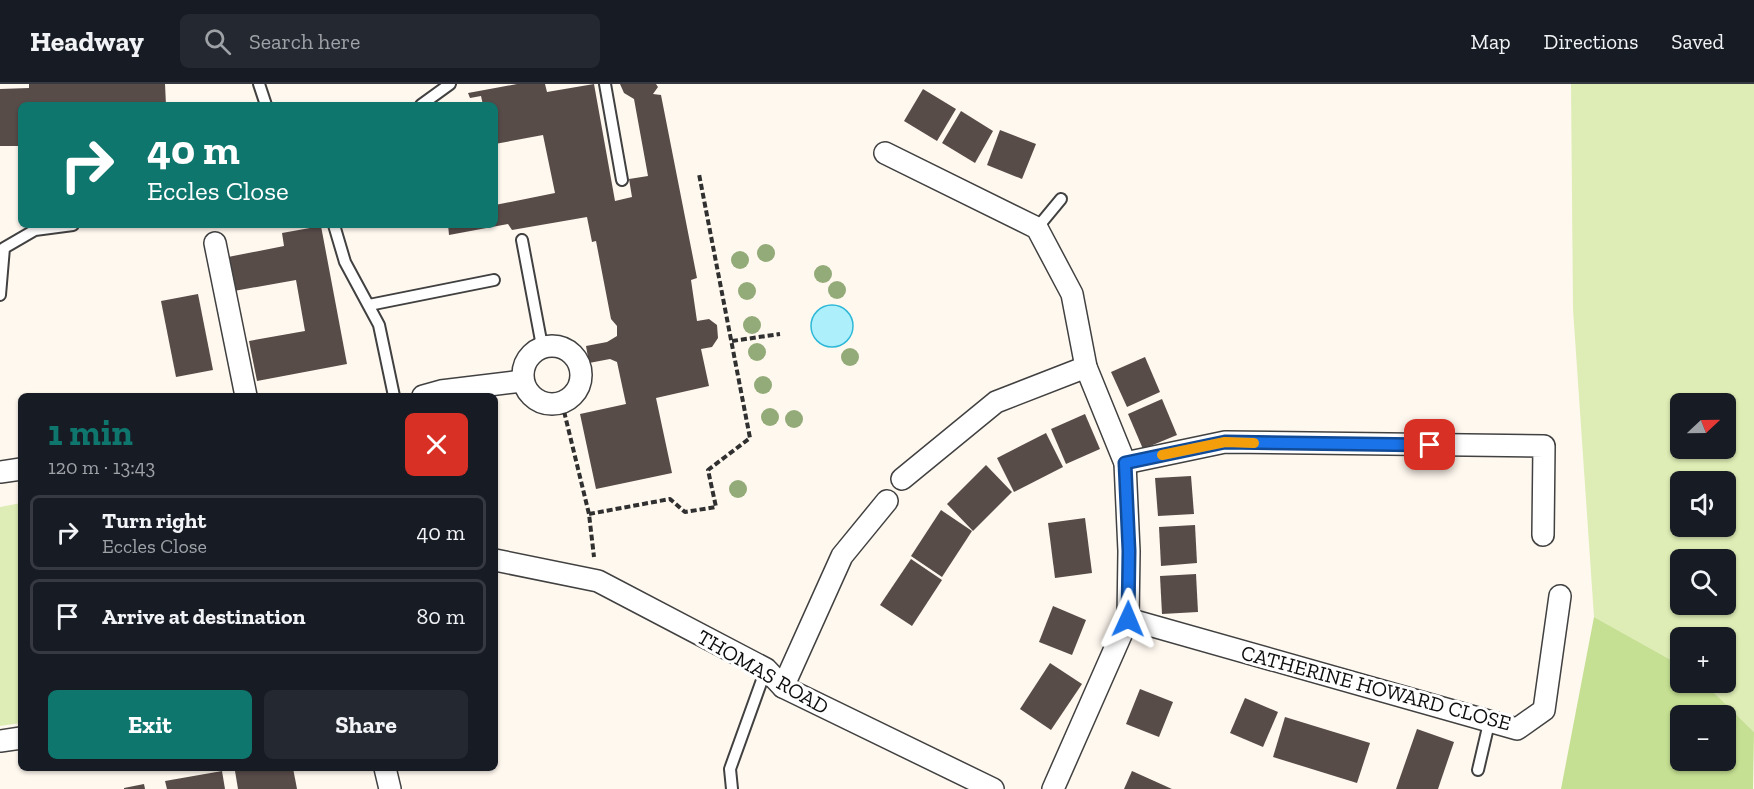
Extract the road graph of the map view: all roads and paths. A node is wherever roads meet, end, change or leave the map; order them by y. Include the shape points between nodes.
1 (259, 84) edge
2 (450, 84) edge
3 (605, 84) edge
4 (265, 102) edge
5 (425, 102) edge
6 (885, 153) dead end
7 (699, 174) dead end
8 (622, 180) dead end
9 (1061, 199) dead end
10 (50, 228) edge
11 (335, 228) edge
12 (1038, 228) junction
13 (522, 240) dead end
14 (215, 243) dead end
15 (494, 280) dead end
16 (0, 295) edge
17 (369, 305) junction
18 (780, 334) dead end
19 (732, 341) junction
20 (542, 346) junction
21 (1086, 367) junction
22 (522, 381) junction
23 (245, 393) edge
24 (393, 393) edge
25 (434, 393) edge
26 (562, 403) junction
27 (1125, 463) junction
28 (18, 469) edge
29 (0, 472) edge
30 (902, 479) dead end
31 (887, 501) dead end
32 (589, 514) junction
33 (1543, 535) dead end
34 (498, 561) edge
35 (598, 581) junction
36 (1560, 596) dead end
37 (1128, 619) junction
38 (766, 669) junction
39 (783, 687) junction
40 (1489, 723) junction
41 (18, 738) edge
42 (0, 741) edge
43 (1478, 770) dead end
44 (386, 771) edge
45 (982, 787) edge
46 (390, 789) edge
47 (732, 789) edge
48 (1053, 789) edge

1 - 4 lane
2 - 5 lane
3 - 8 lane
6 - 12 street
7 - 19 path
9 - 12 lane
10 - 16 lane via 34,230 4,248
11 - 17 lane via 345,262
12 - 21 street via 1072,294
13 - 20 lane
14 - 23 street
15 - 17 lane
17 - 24 lane via 379,325
18 - 19 path
19 - 32 path via 750,438 708,470 716,507 685,512 670,499
20 - 22 street via 528,356
20 - 26 street via 562,347 571,352 581,370 577,390
21 - 27 street
21 - 30 street via 996,402
22 - 25 street
22 - 26 street via 533,398 542,403
26 - 32 path
27 - 33 street via 1225,442 1544,447
27 - 37 street
28 - 29 street
31 - 39 street via 842,556
32 - 35 path
34 - 35 street, THOMAS ROAD
35 - 38 street, THOMAS ROAD
36 - 40 street, CATHERINE HOWARD CLOSE via 1544,710 1517,729
37 - 40 street, CATHERINE HOWARD CLOSE
37 - 48 street
38 - 39 street, THOMAS ROAD
38 - 47 lane via 730,769
39 - 45 street, THOMAS ROAD
40 - 43 lane
41 - 42 street
44 - 46 street

